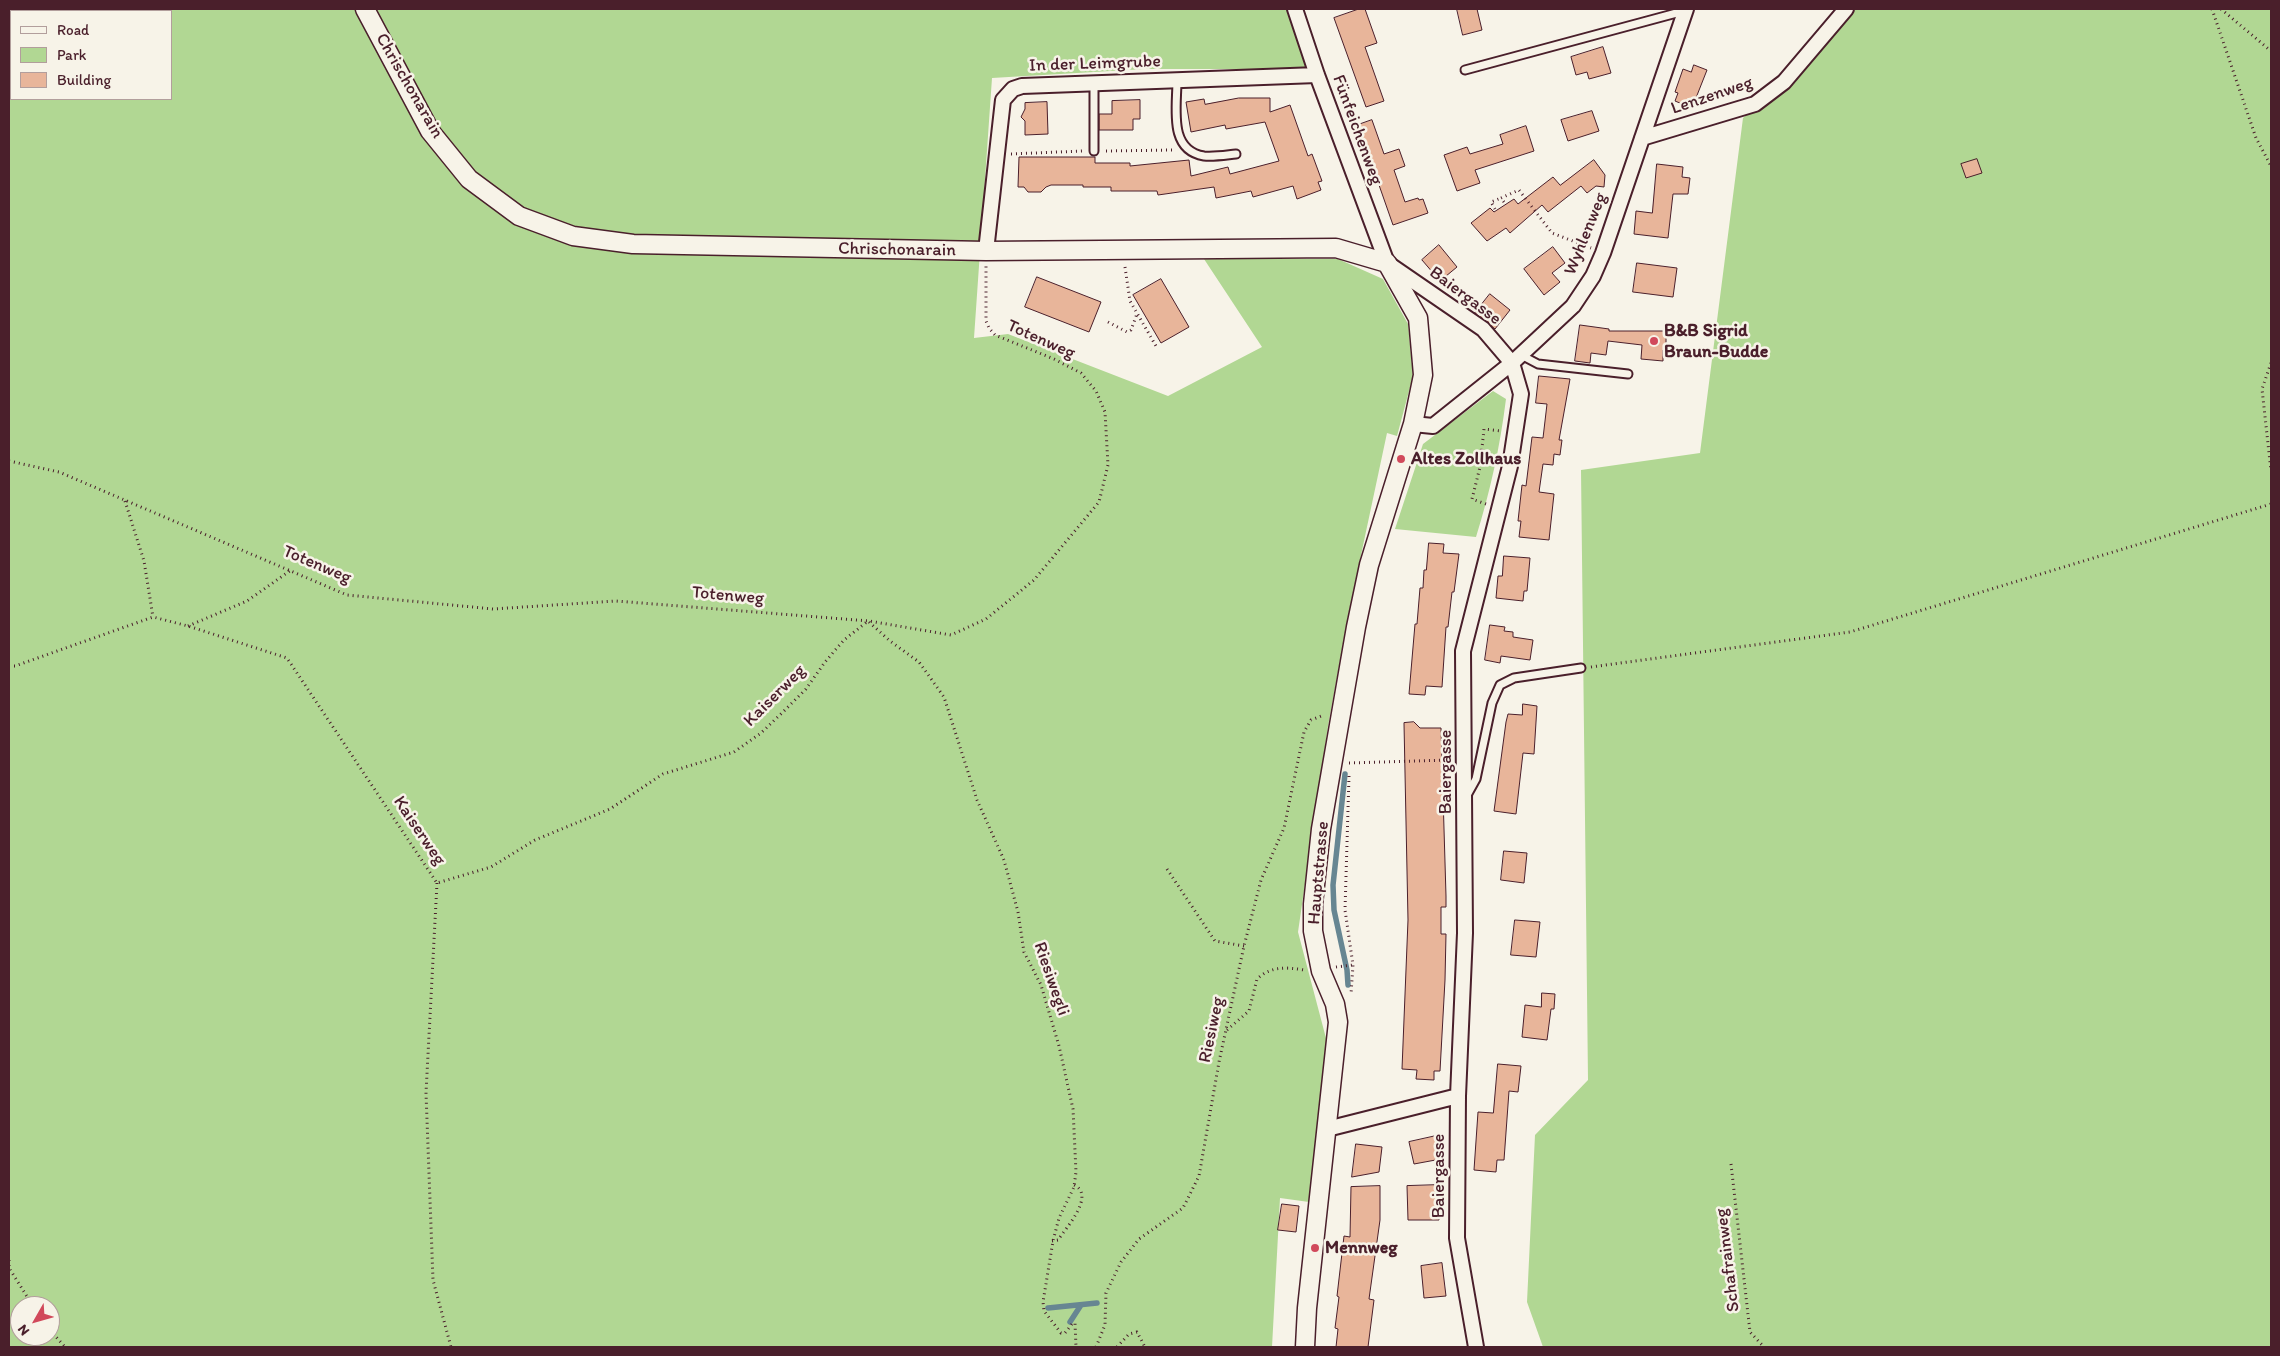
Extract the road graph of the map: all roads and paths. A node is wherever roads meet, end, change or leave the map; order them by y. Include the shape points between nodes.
1 (365, 9) edge
2 (1295, 9) edge
3 (1846, 9) edge
4 (2212, 9) edge
5 (2221, 9) edge
6 (1686, 10) edge
7 (2271, 51) edge
8 (1465, 70) dead end
9 (1317, 75) junction
10 (1177, 80) junction
11 (1094, 83) junction
12 (1642, 138) junction
13 (1094, 151) dead end
14 (1236, 154) dead end
15 (2271, 166) edge
16 (1501, 198) junction
17 (1504, 202) dead end
18 (1495, 209) dead end
19 (986, 251) junction
20 (1603, 252) junction
21 (1387, 263) junction
22 (1125, 270) dead end
23 (1137, 314) junction
24 (1108, 322) dead end
25 (1156, 346) dead end
26 (1516, 359) junction
27 (2271, 363) edge
28 (1628, 374) dead end
29 (1412, 424) junction
30 (1515, 433) junction
31 (9, 461) edge
32 (2271, 471) edge
33 (125, 501) junction
34 (2271, 504) edge
35 (1498, 509) junction
36 (291, 570) junction
37 (153, 617) junction
38 (869, 621) junction
39 (188, 626) junction
40 (9, 666) edge
41 (1581, 668) joint
42 (1340, 716) junction
43 (1335, 744) junction
44 (1464, 759) junction
45 (1348, 763) junction
46 (1465, 800) junction
47 (1167, 869) dead end
48 (437, 883) junction
49 (1244, 946) junction
50 (1343, 964) dead end
51 (1352, 964) junction
52 (1322, 971) junction
53 (1350, 1003) dead end
54 (1226, 1031) junction
55 (1458, 1096) junction
56 (1327, 1129) junction
57 (1730, 1164) dead end
58 (1074, 1185) junction
59 (1052, 1241) junction
60 (9, 1260) edge
61 (27, 1296) edge
62 (452, 1347) edge
63 (1076, 1347) edge
64 (1096, 1347) edge
65 (1117, 1347) edge
66 (1145, 1347) edge
67 (1305, 1347) edge
68 (1476, 1347) edge
69 (1764, 1347) edge

1 - 19 street, Chrischonarain via 430,131 469,179 519,216 573,236 633,244
2 - 9 street, Fünfeichenweg
3 - 12 street, Lenzenweg via 1784,82 1755,104
4 - 15 path via 2256,138
5 - 7 path
6 - 8 lane
6 - 12 street, Wyhlenweg
9 - 10 street, In der Leimgrube
9 - 21 street, Fünfeichenweg
10 - 11 street, In der Leimgrube
10 - 14 lane via 1178,137 1188,150 1205,156
11 - 13 lane
11 - 19 street, In der Leimgrube via 1022,86 1013,89 1003,100
12 - 20 street, Wyhlenweg
16 - 17 path
16 - 18 path via 1491,202
16 - 20 path via 1519,190 1552,233
19 - 21 street, Chrischonarain via 1336,248
19 - 38 path, Totenweg via 986,321 989,328 1005,340 1082,373 1096,391 1105,412 1108,465 1100,502 1034,580 986,619 951,635
20 - 26 street, Wyhlenweg via 1593,276 1573,306
21 - 26 street, Baiergasse via 1483,329
21 - 29 street, Hauptstrasse via 1418,318 1423,375
22 - 23 path via 1130,301
23 - 24 path via 1131,330 1127,332
23 - 25 path
26 - 28 lane
26 - 29 street, Wyhlenweg via 1433,426
26 - 30 street, Baiergasse via 1521,394
27 - 32 path via 2262,389
29 - 42 street, Hauptstrasse via 1369,565
30 - 35 street, Baiergasse
30 - 35 path via 1484,429 1472,499
31 - 33 path, Totenweg via 59,472
33 - 36 path, Totenweg
33 - 37 path via 144,561
34 - 41 path via 1850,632
35 - 44 street, Baiergasse via 1463,651
36 - 38 path, Totenweg via 347,595 493,609 616,601
36 - 39 path via 247,601
37 - 39 path, Kaiserweg
37 - 40 path
38 - 48 path, Kaiserweg via 844,640 806,689 784,711 734,752 663,774 610,809 535,840 491,866
38 - 58 path, Riesiwegli via 919,662 944,697 978,800 1004,860 1018,912 1024,952 1041,985 1073,1109
39 - 48 path, Kaiserweg via 287,658
41 - 46 lane via 1514,678 1500,686 1492,703 1476,779
42 - 43 street, Hauptstrasse
42 - 49 path, Riesiweg via 1323,715 1311,720 1304,732 1284,828 1261,880
43 - 45 path via 1347,745
43 - 52 street, Hauptstrasse via 1313,904 1313,931
44 - 45 path
44 - 46 street, Baiergasse
45 - 51 path via 1345,910
46 - 55 street, Baiergasse via 1465,933
47 - 49 path via 1215,941
48 - 62 path via 426,1093 433,1280
49 - 54 path, Riesiweg
50 - 51 path
51 - 53 path
52 - 54 path via 1277,967 1267,970 1257,979 1249,1011
52 - 56 street, Hauptstrasse via 1335,1004 1338,1022
54 - 64 path, Riesiweg via 1199,1176 1184,1208 1139,1239 1120,1262 1106,1293 1105,1325
55 - 56 street
55 - 68 street, Baiergasse via 1458,1238
56 - 67 street, Hauptstrasse
57 - 69 path, Schafrainweg via 1750,1332
58 - 59 path, Riesiwegli
58 - 59 path via 1082,1194 1079,1210 1058,1240
59 - 63 path, Riesiwegli via 1044,1311 1061,1333 1075,1323
60 - 61 path via 9,1268
65 - 66 path via 1129,1334 1137,1332

